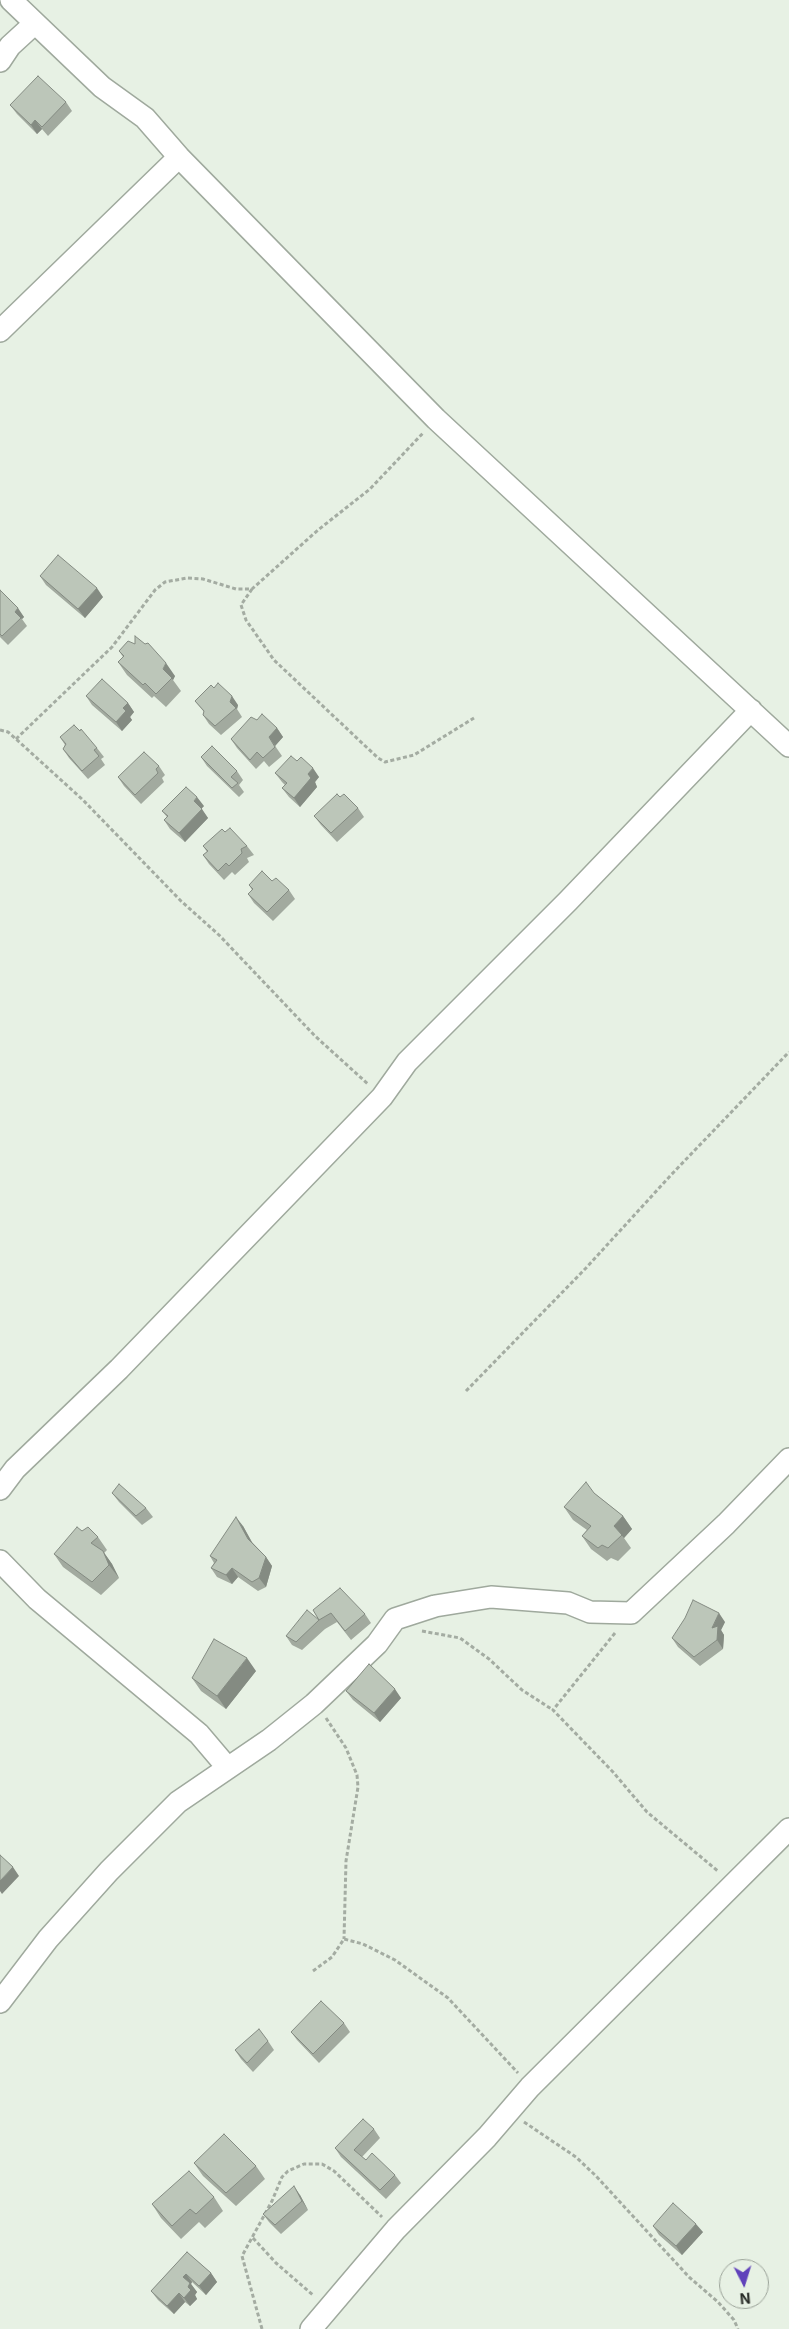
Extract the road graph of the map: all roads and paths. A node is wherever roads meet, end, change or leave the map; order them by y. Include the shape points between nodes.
1 (11, 0) edge
2 (34, 24) junction
3 (0, 61) edge
4 (180, 157) junction
5 (0, 330) edge
6 (436, 419) junction
7 (252, 589) junction
8 (751, 710) junction
9 (474, 718) dead end
10 (0, 730) edge
11 (16, 739) junction
12 (789, 746) edge
13 (789, 1052) edge
14 (382, 1097) junction
15 (466, 1391) dead end
16 (789, 1459) edge
17 (0, 1489) edge
18 (0, 1561) edge
19 (631, 1612) junction
20 (395, 1619) junction
21 (314, 1704) junction
22 (553, 1710) junction
23 (227, 1768) junction
24 (789, 1829) edge
25 (734, 1883) junction
26 (344, 1939) junction
27 (313, 1970) dead end
28 (0, 2002) edge
29 (530, 2087) junction
30 (509, 2111) junction
31 (396, 2229) junction
32 (253, 2238) junction
33 (329, 2309) junction
34 (262, 2329) edge
35 (311, 2329) edge
36 (738, 2329) edge

1 - 2 street
2 - 3 street via 10,46
2 - 4 street via 102,87 145,118
4 - 5 street
4 - 6 street
6 - 7 path via 370,489
6 - 8 street
7 - 9 path via 240,605 246,620 274,660 378,758 385,762 414,755
7 - 11 path via 236,589 203,578 165,582 155,590 112,647
8 - 12 street
8 - 14 street via 568,901 407,1062
10 - 11 path
11 - 14 path via 83,800 181,901 219,934 315,1036
13 - 15 path
14 - 17 street via 119,1369 15,1469
16 - 19 street via 726,1524
18 - 23 street via 37,1599 199,1734
19 - 20 street via 590,1612 568,1603 491,1597 434,1606
19 - 22 path
20 - 21 street via 377,1644
20 - 22 path via 422,1632 460,1638 489,1659 522,1690
21 - 23 street
21 - 26 path via 346,1748 357,1775 358,1787 346,1861
22 - 25 path via 613,1772 646,1812
23 - 28 street via 178,1802 109,1871 48,1939
24 - 25 street
25 - 29 street
26 - 27 path via 332,1957
26 - 29 path via 363,1944 395,1960 448,1998
29 - 30 street
30 - 31 street
30 - 36 path via 576,2157 596,2176 689,2276 718,2302
31 - 32 path via 334,2171 312,2163 294,2167 282,2177
31 - 33 street
32 - 33 path via 276,2263
32 - 34 path via 242,2259
33 - 35 street

